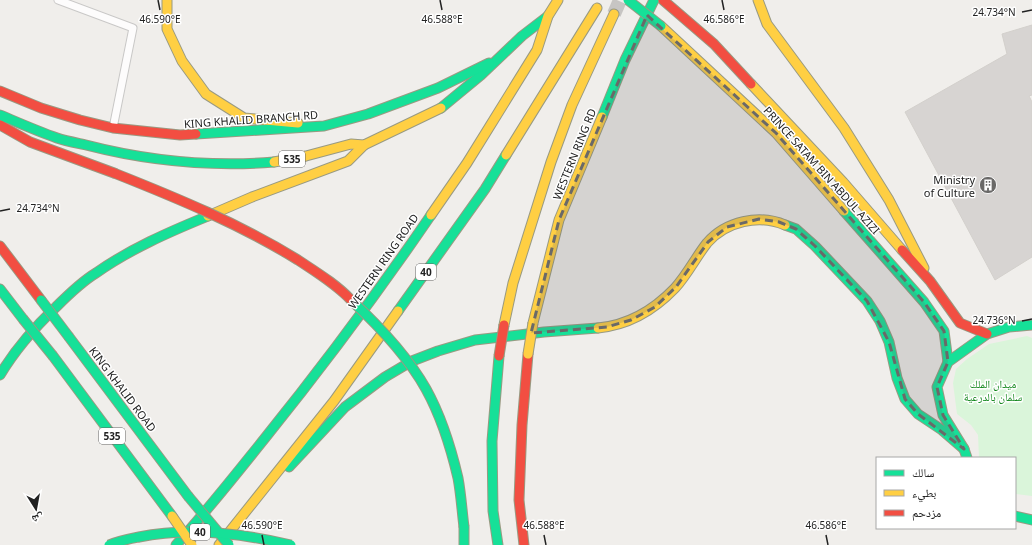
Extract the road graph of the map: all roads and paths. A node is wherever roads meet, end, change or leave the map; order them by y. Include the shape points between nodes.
1 (167, 0) edge
2 (558, 0) edge
3 (628, 0) edge
4 (654, 0) edge
5 (663, 0) edge
6 (758, 0) edge
7 (63, 1) edge
8 (597, 8) dead end
9 (614, 14) tunnel mouth
10 (548, 16) junction
11 (498, 59) junction
12 (0, 91) edge
13 (0, 115) edge
14 (0, 125) edge
15 (324, 126) junction
16 (113, 128) junction
17 (364, 145) junction
18 (0, 246) edge
19 (930, 281) junction
20 (0, 289) edge
21 (1032, 325) edge
22 (987, 334) junction
23 (948, 362) junction
24 (0, 376) edge
25 (965, 454) edge
26 (1016, 516) edge
27 (1032, 520) edge
28 (237, 522) junction
29 (109, 545) edge
30 (176, 545) edge
31 (192, 545) edge
32 (219, 545) edge
33 (229, 545) edge
34 (291, 545) edge
35 (464, 545) edge
36 (498, 545) edge
37 (524, 545) edge

1 - 15 main road via 167,29 182,61 206,94 244,118
2 - 10 main road, WESTERN RING ROAD / 40
3 - 23 main road, PRINCE SATAM BIN ABDUL AZIZI, bridge via 661,26 776,133 924,302 944,331
4 - 37 main road, WESTERN RING RD, bridge via 559,220 533,323 522,425 519,500
5 - 19 main road, PRINCE SATAM BIN ABDUL AZIZI via 714,44 843,182
6 - 19 main road via 767,24 844,128 889,200
7 - 16 street via 133,28
8 - 28 main road, 40 via 485,189 334,401
9 - 36 main road, bridge via 572,105 513,283 499,356 492,441 493,511
10 - 11 main road, 535
10 - 30 main road, WESTERN RING ROAD / 40 via 537,50 467,163 398,263 301,394
11 - 15 main road, KING KHALID BRANCH RD via 431,91 368,114
11 - 17 main road, 535 via 439,109
12 - 16 main road, KING KHALID BRANCH RD via 41,108
13 - 17 main road, 535 via 57,138 112,152 160,160 249,164 306,156 351,144
14 - 35 main road, bridge via 30,142 224,218 310,268 343,291 374,319 399,349 428,392 445,435 458,479
15 - 16 main road, KING KHALID BRANCH RD via 180,136
17 - 24 main road, 535 via 348,161 252,197 172,231 134,249 95,273 32,330 11,356
18 - 33 main road, KING KHALID ROAD / 535, bridge via 188,496
19 - 22 main road, PRINCE SATAM BIN ABDUL AZIZI via 960,324
20 - 31 main road, 535, bridge via 53,356
21 - 22 main road via 1009,327
22 - 23 main road
23 - 25 main road via 937,387 943,415
25 - 28 main road via 942,430 918,414 905,399 897,378 889,342 868,301 796,230 779,222 759,219 742,221 727,227 708,242 676,286 655,307 631,320 607,326 475,340 412,361 384,377 345,407
26 - 27 main road
28 - 32 main road, 40
29 - 34 main road, 40, bridge via 152,534 205,531 269,539

